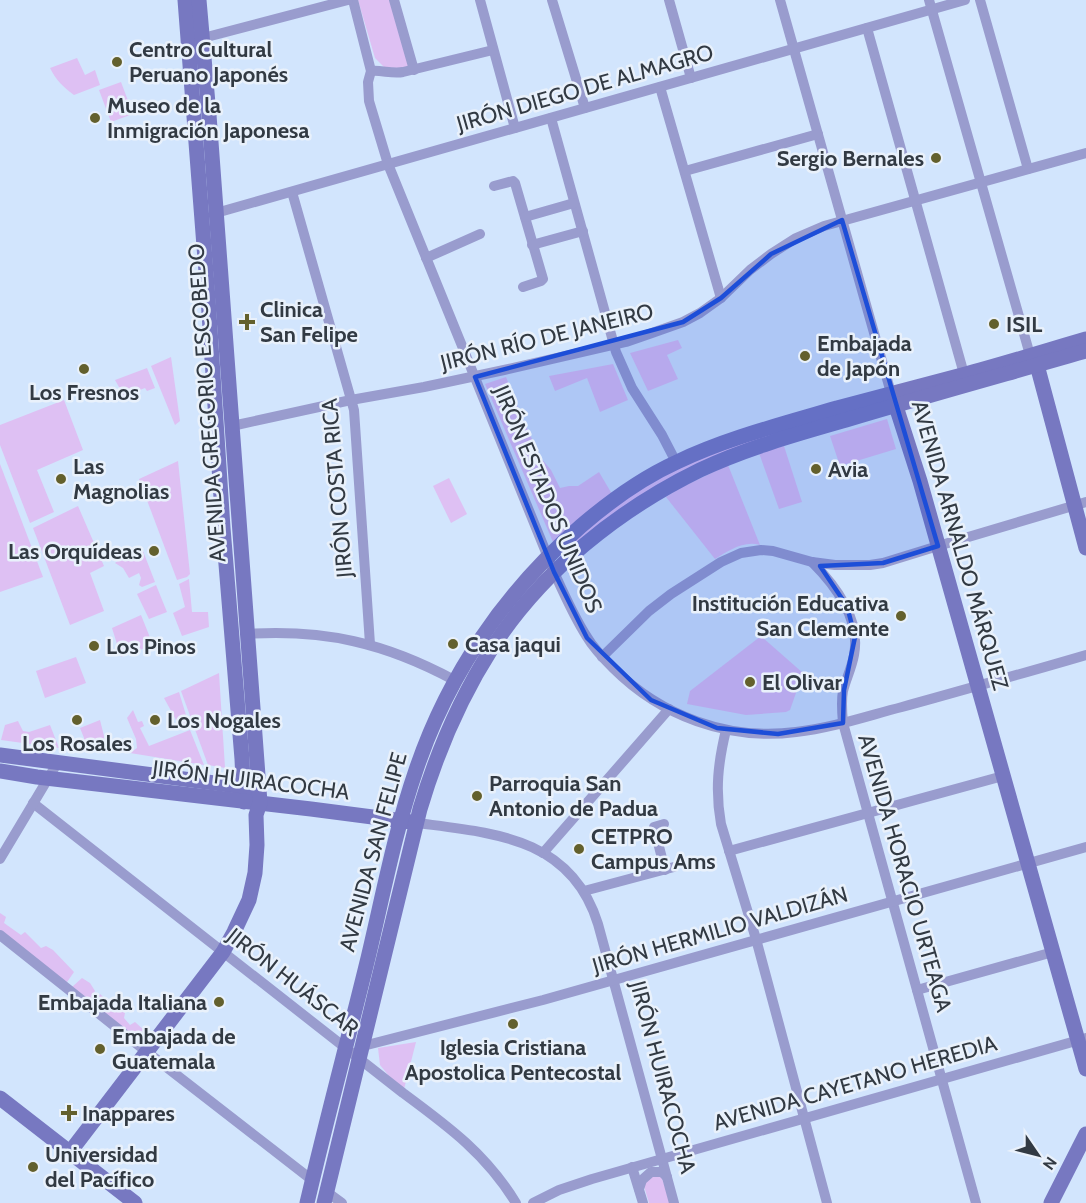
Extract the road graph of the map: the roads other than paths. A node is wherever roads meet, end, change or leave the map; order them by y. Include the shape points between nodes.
1 (185, 0) edge
2 (199, 0) edge
3 (348, 0) edge
4 (353, 0) edge
5 (394, 0) edge
6 (480, 0) edge
7 (552, 0) edge
8 (669, 0) edge
9 (780, 0) edge
10 (965, 0) edge
11 (980, 0) edge
12 (930, 5) edge
13 (867, 28) junction
14 (202, 38) junction
15 (794, 49) junction
16 (493, 50) junction
17 (371, 70) junction
18 (414, 70) junction
19 (691, 78) junction
20 (660, 87) junction
21 (585, 108) junction
22 (551, 118) junction
23 (209, 119) junction
24 (194, 123) junction
25 (515, 128) junction
26 (818, 134) junction
27 (1086, 153) edge
28 (388, 164) junction
29 (1028, 170) junction
30 (684, 171) junction
31 (981, 183) junction
32 (494, 186) dead end
33 (292, 192) junction
34 (916, 200) junction
35 (574, 202) junction
36 (216, 213) junction
37 (525, 217) junction
38 (842, 220) junction
39 (583, 231) junction
40 (480, 234) dead end
41 (532, 245) junction
42 (426, 258) junction
43 (523, 287) dead end
44 (215, 297) junction
45 (721, 298) junction
46 (1086, 339) edge
47 (614, 344) junction
48 (1086, 351) edge
49 (1034, 360) junction
50 (964, 374) junction
51 (475, 377) junction
52 (893, 399) junction
53 (351, 400) junction
54 (231, 426) junction
55 (676, 462) junction
56 (1080, 504) edge
57 (231, 521) junction
58 (938, 546) junction
59 (1086, 548) edge
60 (548, 556) junction
61 (812, 562) junction
62 (554, 572) junction
63 (247, 634) junction
64 (370, 644) junction
65 (1086, 655) edge
66 (602, 657) junction
67 (454, 680) junction
68 (978, 687) junction
69 (669, 709) junction
70 (843, 723) junction
71 (726, 730) junction
72 (0, 755) edge
73 (58, 762) junction
74 (0, 771) edge
75 (1003, 776) junction
76 (48, 778) junction
77 (177, 778) junction
78 (175, 794) junction
79 (243, 794) junction
80 (259, 796) junction
81 (33, 803) junction
82 (869, 813) junction
83 (401, 821) junction
84 (417, 823) junction
85 (664, 824) dead end
86 (1086, 847) edge
87 (729, 851) junction
88 (543, 853) junction
89 (0, 859) edge
90 (1028, 864) junction
91 (584, 891) junction
92 (893, 902) junction
93 (0, 935) edge
94 (756, 939) junction
95 (223, 952) junction
96 (1053, 952) junction
97 (614, 980) junction
98 (917, 990) junction
99 (1082, 1039) edge
100 (346, 1047) junction
101 (147, 1052) junction
102 (362, 1053) junction
103 (1086, 1069) edge
104 (942, 1079) junction
105 (0, 1098) edge
106 (804, 1119) junction
107 (1086, 1134) edge
108 (70, 1152) junction
109 (662, 1158) junction
110 (632, 1167) junction
111 (667, 1177) junction
112 (312, 1180) junction
113 (639, 1189) junction
114 (326, 1197) edge
115 (135, 1203) edge
116 (307, 1203) edge
117 (342, 1203) edge
118 (516, 1203) edge
119 (533, 1203) edge
120 (643, 1203) edge
121 (674, 1203) edge
122 (827, 1203) edge
123 (976, 1203) edge
124 (1051, 1203) edge

1 - 24 street, AVENIDA GREGORIO ESCOBEDO
2 - 14 street, AVENIDA GREGORIO ESCOBEDO
3 - 14 street
4 - 17 street, JIRÓN ESTADOS UNIDOS
5 - 18 street
6 - 16 street
7 - 21 street
8 - 19 street
9 - 15 street, AVENIDA ARNALDO MÁRQUEZ
10 - 12 street, JIRÓN DIEGO DE ALMAGRO
11 - 29 street
12 - 13 street, JIRÓN DIEGO DE ALMAGRO
12 - 31 street
13 - 15 street, JIRÓN DIEGO DE ALMAGRO
13 - 34 street
14 - 23 street, AVENIDA GREGORIO ESCOBEDO
15 - 19 street, JIRÓN DIEGO DE ALMAGRO
15 - 26 street, AVENIDA ARNALDO MÁRQUEZ
16 - 18 street
16 - 25 street
17 - 18 street
17 - 28 street, JIRÓN ESTADOS UNIDOS via 369,101
19 - 20 street, JIRÓN DIEGO DE ALMAGRO
20 - 21 street, JIRÓN DIEGO DE ALMAGRO
20 - 30 street
21 - 22 street, JIRÓN DIEGO DE ALMAGRO
22 - 25 street, JIRÓN DIEGO DE ALMAGRO
22 - 35 street
23 - 24 street
23 - 36 street, AVENIDA GREGORIO ESCOBEDO
24 - 44 street, AVENIDA GREGORIO ESCOBEDO
25 - 28 street, JIRÓN DIEGO DE ALMAGRO
26 - 30 street
26 - 38 street, AVENIDA ARNALDO MÁRQUEZ
27 - 29 street, JIRÓN RÍO DE JANEIRO
28 - 33 street, JIRÓN DIEGO DE ALMAGRO
28 - 42 street, JIRÓN ESTADOS UNIDOS
29 - 31 street, JIRÓN RÍO DE JANEIRO
30 - 45 street
31 - 34 street, JIRÓN RÍO DE JANEIRO
31 - 49 street
32 - 37 street via 514,182
33 - 36 street, JIRÓN DIEGO DE ALMAGRO
33 - 53 street, JIRÓN COSTA RICA
34 - 38 street, JIRÓN RÍO DE JANEIRO
34 - 50 street
35 - 37 street
35 - 39 street
36 - 44 street, AVENIDA GREGORIO ESCOBEDO
37 - 41 street
38 - 45 street, JIRÓN RÍO DE JANEIRO via 796,238 771,254
38 - 52 street, AVENIDA ARNALDO MÁRQUEZ
39 - 41 street
39 - 47 street
40 - 42 street
41 - 43 street via 543,279
42 - 51 street, JIRÓN ESTADOS UNIDOS
44 - 54 street, AVENIDA GREGORIO ESCOBEDO
44 - 57 street, AVENIDA GREGORIO ESCOBEDO
45 - 47 street, JIRÓN RÍO DE JANEIRO via 682,322
46 - 49 street, AVENIDA SAN FELIPE
47 - 51 street, JIRÓN RÍO DE JANEIRO
47 - 55 street via 632,388
48 - 49 street, AVENIDA SAN FELIPE
49 - 50 street, AVENIDA SAN FELIPE
49 - 52 street, AVENIDA SAN FELIPE
49 - 56 street
50 - 52 street, AVENIDA SAN FELIPE
51 - 53 street, JIRÓN RÍO DE JANEIRO
51 - 60 street, JIRÓN ESTADOS UNIDOS
52 - 55 street, AVENIDA SAN FELIPE via 813,415
52 - 58 street, AVENIDA ARNALDO MÁRQUEZ
52 - 62 street, AVENIDA SAN FELIPE via 702,469 629,512
53 - 54 street, JIRÓN RÍO DE JANEIRO
53 - 64 street, JIRÓN COSTA RICA
54 - 57 street, AVENIDA GREGORIO ESCOBEDO
55 - 60 street, AVENIDA SAN FELIPE via 613,501
56 - 58 street
56 - 59 street
57 - 63 street, AVENIDA GREGORIO ESCOBEDO
57 - 79 street, AVENIDA GREGORIO ESCOBEDO
58 - 61 street via 870,565
58 - 68 street, AVENIDA ARNALDO MÁRQUEZ
60 - 62 street, JIRÓN ESTADOS UNIDOS
60 - 67 street, AVENIDA SAN FELIPE via 493,620
61 - 66 street via 761,550 721,562 649,611
61 - 70 street, AVENIDA HORACIO URTEAGA via 828,577 847,606 855,637 855,653 843,690
62 - 66 street, JIRÓN ESTADOS UNIDOS via 587,638
62 - 84 street, AVENIDA SAN FELIPE via 510,622 467,691 430,776
63 - 64 street via 321,635
63 - 80 street, AVENIDA GREGORIO ESCOBEDO
64 - 67 street via 418,661
65 - 68 street, JIRÓN ESTADOS UNIDOS
66 - 69 street, JIRÓN ESTADOS UNIDOS via 635,688
67 - 83 street, AVENIDA SAN FELIPE via 424,747
68 - 70 street, JIRÓN ESTADOS UNIDOS
68 - 75 street, AVENIDA ARNALDO MÁRQUEZ
69 - 71 street, JIRÓN ESTADOS UNIDOS
69 - 88 street
70 - 71 street, JIRÓN ESTADOS UNIDOS via 778,734
70 - 82 street, AVENIDA HORACIO URTEAGA
71 - 87 street via 717,786
72 - 73 street, JIRÓN HUIRACOCHA
73 - 76 street
73 - 77 street, JIRÓN HUIRACOCHA
74 - 76 street, JIRÓN HUIRACOCHA
75 - 82 street
75 - 90 street, AVENIDA ARNALDO MÁRQUEZ
76 - 78 street, JIRÓN HUIRACOCHA
76 - 81 street
77 - 78 street
77 - 79 street, JIRÓN HUIRACOCHA
78 - 79 street, JIRÓN HUIRACOCHA
79 - 80 street, JIRÓN HUIRACOCHA
80 - 83 street, JIRÓN HUIRACOCHA
80 - 95 street, AVENIDA GREGORIO ESCOBEDO via 252,891
81 - 89 street
81 - 95 street, JIRÓN HUÁSCAR
82 - 87 street
82 - 92 street, AVENIDA HORACIO URTEAGA
83 - 84 street, JIRÓN HUIRACOCHA
83 - 100 street, AVENIDA SAN FELIPE
84 - 88 street, JIRÓN HUIRACOCHA via 496,834
84 - 102 street, AVENIDA SAN FELIPE
85 - 91 street via 654,827 669,868
86 - 90 street, JIRÓN HERMILIO VALDIZÁN
87 - 94 street
88 - 91 street, JIRÓN HUIRACOCHA
90 - 92 street, JIRÓN HERMILIO VALDIZÁN
90 - 96 street, AVENIDA ARNALDO MÁRQUEZ
91 - 97 street, JIRÓN HUIRACOCHA
92 - 94 street, JIRÓN HERMILIO VALDIZÁN
92 - 98 street, AVENIDA HORACIO URTEAGA
93 - 101 street
94 - 97 street, JIRÓN HERMILIO VALDIZÁN
94 - 106 street
95 - 100 street, JIRÓN HUÁSCAR
95 - 101 street, AVENIDA GREGORIO ESCOBEDO
96 - 98 street
96 - 99 street, AVENIDA ARNALDO MÁRQUEZ
97 - 102 street, JIRÓN HERMILIO VALDIZÁN
97 - 109 street, JIRÓN HUIRACOCHA
98 - 104 street, AVENIDA HORACIO URTEAGA
99 - 103 street, AVENIDA ARNALDO MÁRQUEZ
99 - 104 street, AVENIDA CAYETANO HEREDIA
100 - 102 street, JIRÓN HUÁSCAR
100 - 112 street, AVENIDA SAN FELIPE
101 - 108 street, AVENIDA GREGORIO ESCOBEDO
101 - 112 street
102 - 114 street, AVENIDA SAN FELIPE
102 - 118 street, JIRÓN HUÁSCAR via 465,1141 494,1171
104 - 106 street, AVENIDA CAYETANO HEREDIA
104 - 123 street, AVENIDA HORACIO URTEAGA
105 - 108 street
106 - 109 street, AVENIDA CAYETANO HEREDIA
106 - 122 street
107 - 124 street
108 - 115 street
109 - 110 street, AVENIDA CAYETANO HEREDIA
109 - 111 street, JIRÓN HUIRACOCHA
110 - 113 street
110 - 119 street, AVENIDA CAYETANO HEREDIA
111 - 113 street via 662,1172 651,1172
111 - 121 street, JIRÓN HUIRACOCHA
112 - 116 street, AVENIDA SAN FELIPE
113 - 120 street
114 - 117 street

